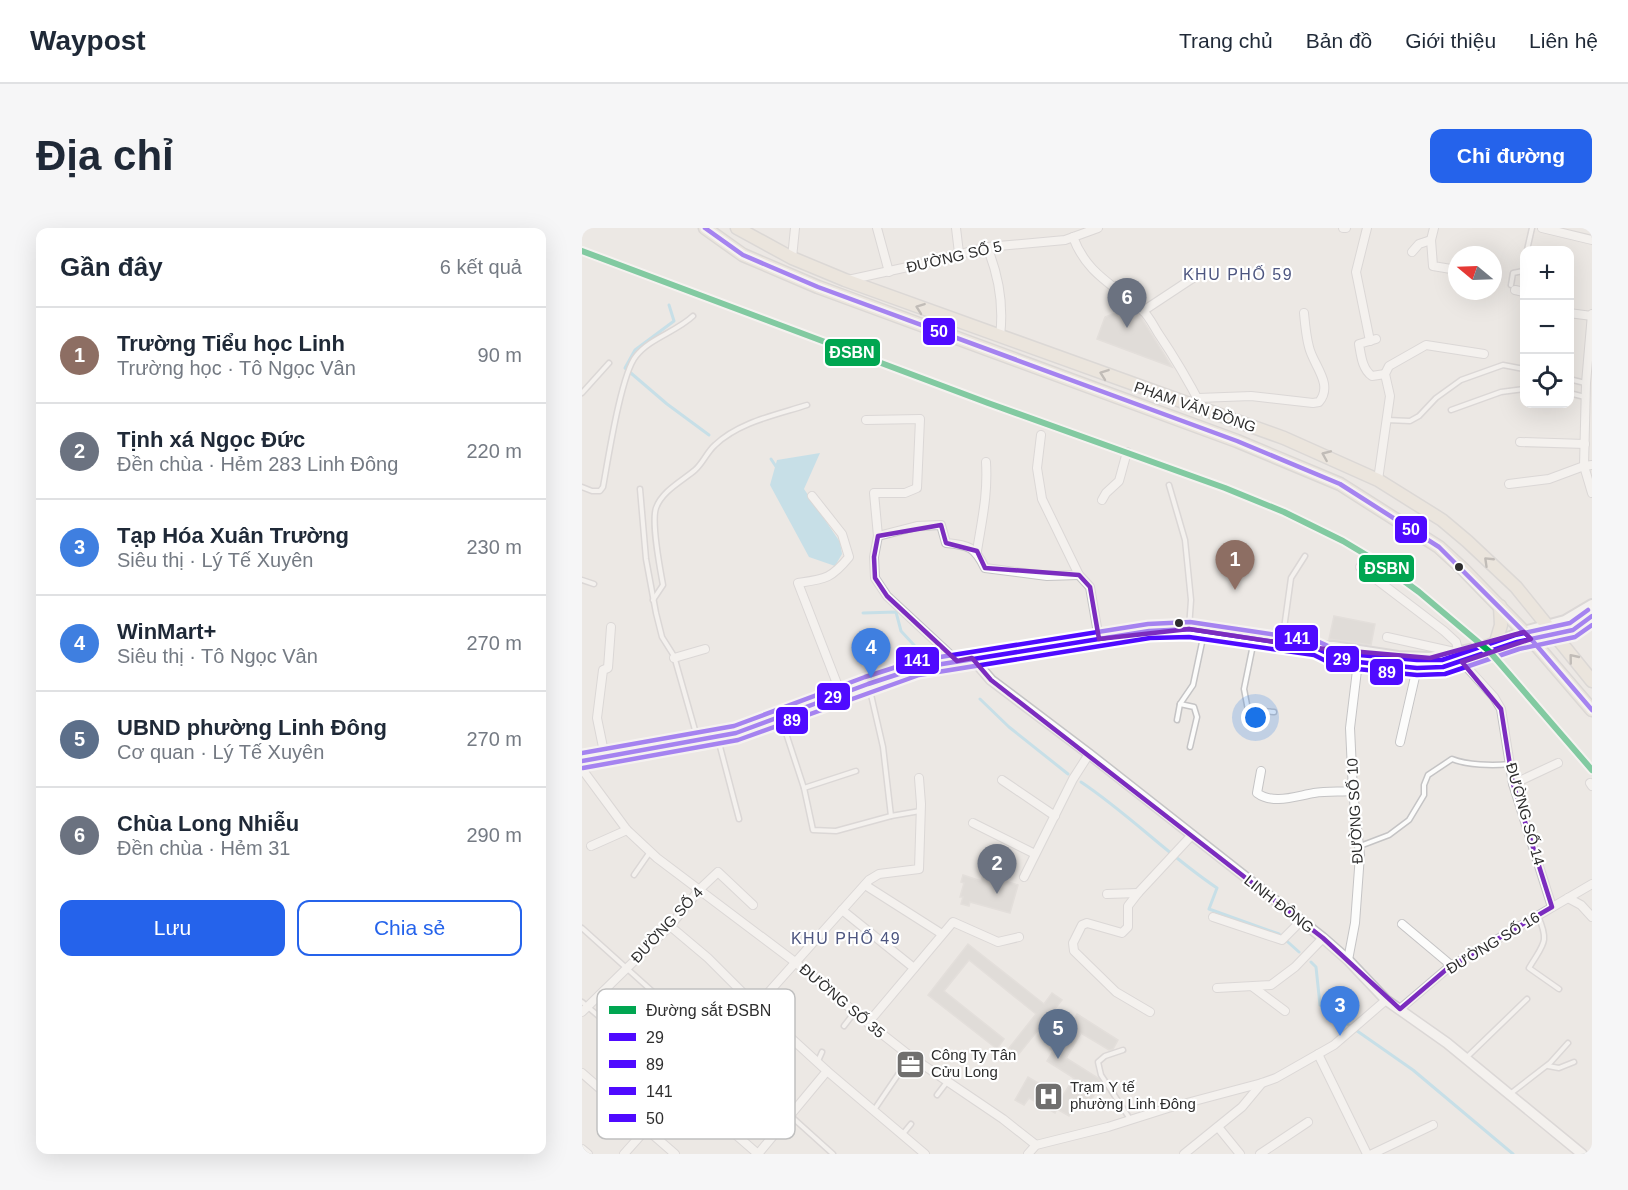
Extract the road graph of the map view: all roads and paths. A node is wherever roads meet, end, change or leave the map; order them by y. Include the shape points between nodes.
1 (705, 228) edge
2 (737, 228) edge
3 (795, 228) edge
4 (877, 228) edge
5 (956, 228) edge
6 (1098, 228) edge
7 (1367, 228) edge
8 (1434, 228) edge
9 (1532, 228) edge
10 (1542, 228) edge
11 (1073, 237) junction
12 (1431, 240) junction
13 (1592, 240) edge
14 (1528, 246) edge
15 (987, 247) junction
16 (1412, 252) dead end
17 (959, 254) junction
18 (792, 258) junction
19 (1448, 268) edge
20 (890, 272) junction
21 (1520, 272) edge
22 (1199, 274) dead end
23 (845, 280) junction
24 (1513, 287) joint
25 (1520, 290) edge
26 (1143, 311) junction
27 (1304, 313) dead end
28 (1574, 313) edge
29 (1592, 315) edge
30 (693, 316) dead end
31 (1000, 336) junction
32 (1484, 354) dead end
33 (609, 363) dead end
34 (1520, 368) edge
35 (1385, 374) junction
36 (1574, 380) edge
37 (1586, 383) junction
38 (1520, 390) edge
39 (582, 393) edge
40 (1574, 394) edge
41 (1586, 397) junction
42 (1198, 398) junction
43 (807, 405) dead end
44 (1204, 410) junction
45 (1451, 410) dead end
46 (866, 420) dead end
47 (1386, 420) junction
48 (1041, 435) dead end
49 (1520, 442) dead end
50 (1585, 444) junction
51 (1127, 452) dead end
52 (986, 462) dead end
53 (1588, 465) edge
54 (1377, 480) junction
55 (1509, 484) dead end
56 (1169, 485) dead end
57 (582, 487) edge
58 (640, 489) dead end
59 (1592, 493) edge
60 (812, 496) dead end
61 (1102, 500) dead end
62 (878, 536) junction
63 (977, 551) junction
64 (1305, 556) dead end
65 (1360, 567) dead end
66 (1079, 575) junction
67 (582, 580) edge
68 (594, 585) dead end
69 (653, 600) junction
70 (1592, 605) edge
71 (1500, 606) junction
72 (1592, 616) edge
73 (611, 627) dead end
74 (1189, 629) junction
75 (1551, 630) junction
76 (1204, 632) junction
77 (1528, 635) junction
78 (1387, 637) dead end
79 (1099, 639) junction
80 (1254, 639) junction
81 (1496, 642) junction
82 (1282, 643) junction
83 (1316, 648) junction
84 (705, 650) dead end
85 (1460, 657) junction
86 (674, 658) junction
87 (972, 658) junction
88 (957, 661) junction
89 (1358, 662) junction
90 (1417, 668) junction
91 (1592, 681) edge
92 (868, 684) junction
93 (841, 694) junction
94 (1180, 704) junction
95 (1592, 710) edge
96 (1274, 712) dead end
97 (781, 717) junction
98 (1177, 720) dead end
99 (718, 737) junction
100 (698, 741) junction
101 (1400, 742) dead end
102 (1190, 747) dead end
103 (1089, 754) junction
104 (605, 757) junction
105 (582, 761) edge
106 (1558, 763) dead end
107 (1509, 764) junction
108 (582, 769) edge
109 (856, 771) dead end
110 (1261, 771) dead end
111 (919, 778) dead end
112 (1002, 780) dead end
113 (1513, 784) junction
114 (804, 788) junction
115 (1353, 791) junction
116 (921, 811) junction
117 (891, 816) junction
118 (1055, 816) junction
119 (739, 819) dead end
120 (974, 822) dead end
121 (627, 830) junction
122 (1192, 835) junction
123 (591, 846) dead end
124 (1359, 846) junction
125 (651, 852) junction
126 (1035, 854) junction
127 (634, 875) dead end
128 (1024, 877) dead end
129 (1592, 884) edge
130 (865, 885) junction
131 (700, 889) junction
132 (1138, 893) junction
133 (1107, 894) dead end
134 (1568, 898) junction
135 (753, 905) dead end
136 (1552, 907) junction
137 (842, 910) junction
138 (1538, 915) junction
139 (1213, 917) dead end
140 (1592, 917) edge
141 (1301, 921) junction
142 (1402, 924) dead end
143 (670, 926) junction
144 (582, 928) edge
145 (942, 934) junction
146 (1019, 937) dead end
147 (1323, 938) junction
148 (1348, 960) junction
149 (795, 962) junction
150 (1452, 966) junction
151 (626, 968) junction
152 (914, 968) junction
153 (1253, 987) junction
154 (1216, 988) dead end
155 (603, 989) edge
156 (650, 989) edge
157 (739, 989) edge
158 (771, 989) edge
159 (1558, 989) dead end
160 (597, 995) edge
161 (1527, 999) dead end
162 (1386, 1000) junction
163 (584, 1007) edge
164 (1400, 1010) junction
165 (1285, 1011) dead end
166 (1150, 1012) dead end
167 (855, 1013) junction
168 (597, 1018) edge
169 (868, 1023) junction
170 (844, 1026) dead end
171 (795, 1041) edge
172 (1568, 1042) dead end
173 (1123, 1050) dead end
174 (822, 1052) dead end
175 (1318, 1054) junction
176 (910, 1056) junction
177 (1465, 1058) junction
178 (818, 1061) junction
179 (1574, 1062) dead end
180 (1547, 1065) junction
181 (827, 1071) junction
182 (582, 1073) edge
183 (948, 1082) junction
184 (1262, 1083) junction
185 (597, 1086) edge
186 (938, 1095) dead end
187 (1510, 1095) junction
188 (795, 1109) edge
189 (873, 1112) junction
190 (1130, 1119) junction
191 (795, 1120) edge
192 (1308, 1122) dead end
193 (911, 1124) dead end
194 (1433, 1125) dead end
195 (1218, 1127) junction
196 (902, 1135) junction
197 (637, 1139) edge
198 (658, 1139) edge
199 (741, 1139) edge
200 (770, 1139) edge
201 (1036, 1145) junction
202 (582, 1149) edge
203 (588, 1154) edge
204 (624, 1154) edge
205 (675, 1154) edge
206 (758, 1154) edge
207 (833, 1154) edge
208 (925, 1154) edge
209 (1028, 1154) edge
210 (1185, 1154) edge
211 (1240, 1154) edge
212 (1260, 1154) edge
213 (1367, 1154) edge
214 (1372, 1154) edge
215 (1582, 1154) edge

1 - 71 highway, PHẠM VĂN ĐỒNG via 743,255 818,287 1237,441 1340,484 1439,548
2 - 18 highway, PHẠM VĂN ĐỒNG
3 - 18 street
4 - 20 street
5 - 17 street
6 - 11 street, ĐƯỜNG SỐ 5
7 - 35 street via 1356,272 1373,340 1359,344 1366,372 1372,376
8 - 12 street
9 - 14 lane
10 - 13 street
11 - 15 street, ĐƯỜNG SỐ 5
11 - 26 street via 1086,263
12 - 16 street via 1419,244
12 - 19 street via 1433,266
15 - 17 street, ĐƯỜNG SỐ 5
15 - 31 street via 1001,292
17 - 20 street, ĐƯỜNG SỐ 5
18 - 23 highway, PHẠM VĂN ĐỒNG
20 - 23 street, ĐƯỜNG SỐ 5
21 - 24 lane via 1513,273
22 - 26 street
31 -> 23 highway, PHẠM VĂN ĐỒNG
24 - 25 street
26 - 42 street
27 - 42 street via 1309,350 1322,374 1324,392 1319,402 1251,396
28 - 29 street
29 - 37 street
30 - 57 lane via 635,356 603,487 600,491
44 -> 31 highway, PHẠM VĂN ĐỒNG
32 - 35 street via 1426,345 1389,366
33 - 39 lane
34 - 47 lane via 1503,365 1461,380 1410,421
35 - 47 street via 1390,396
36 - 37 lane
37 - 41 street
38 - 45 lane via 1501,392
40 - 41 lane
41 - 50 street
42 - 44 street
43 - 69 lane via 754,422 715,444 696,469 660,501 655,510 663,585
54 -> 44 highway, PHẠM VĂN ĐỒNG via 1284,438
46 - 62 street via 920,419 917,488 905,493 874,493
47 - 54 street
48 - 66 street via 1037,468 1042,499
49 - 50 street
50 - 53 street
51 - 61 street via 1119,481
52 - 63 street via 986,509
53 - 55 street via 1549,479
53 - 59 street
75 -> 54 highway, PHẠM VĂN ĐỒNG via 1516,587 1467,541 1442,520
56 - 74 lane via 1185,540 1191,600
58 - 69 lane
60 - 93 street via 842,534 849,557 837,572 798,584
62 - 63 street via 917,526 941,525 946,543 962,544
62 - 88 street via 875,578 887,596
63 - 66 street via 985,568 1047,576
64 - 82 lane via 1291,578
65 - 85 street via 1444,631 1456,642
66 - 79 street via 1090,587
67 - 68 lane
69 - 86 lane via 662,638
70 - 75 main road
71 - 77 highway, PHẠM VĂN ĐỒNG
71 - 81 highway via 1501,625
72 - 75 main road via 1573,630
73 - 104 street via 608,668 603,670 597,710
74 - 76 main road
74 - 79 main road
75 - 77 main road
91 -> 75 highway, PHẠM VĂN ĐỒNG
76 - 80 main road
76 - 94 lane via 1193,685
77 - 81 main road
77 - 85 main road via 1517,642
77 - 95 highway, PHẠM VĂN ĐỒNG
78 - 85 street
79 - 87 main road
80 - 82 main road
80 - 96 lane via 1244,689 1248,710
81 - 85 main road
82 - 83 main road
83 - 85 main road via 1398,657
83 - 89 main road
84 - 86 street
85 - 90 main road via 1443,667
85 - 107 street, ĐƯỜNG SỐ 14 via 1501,709
86 - 100 lane
87 - 88 main road
87 - 103 street, LINH ĐÔNG via 991,680
88 - 92 main road via 917,668
89 - 90 main road
89 - 115 street, ĐƯỜNG SỐ 10 via 1350,728
90 - 101 street
92 - 93 main road
92 - 117 lane via 883,747
93 - 97 main road
94 - 98 lane
94 - 102 lane via 1194,707 1197,717
97 - 99 main road
97 - 114 lane
99 - 100 main road
99 - 119 lane
100 - 104 main road
103 - 118 street
103 - 122 street, LINH ĐÔNG
104 - 105 main road
106 - 113 street
107 - 113 street, ĐƯỜNG SỐ 14
107 - 124 lane via 1495,766 1452,759 1428,775 1424,795 1409,820 1389,835
108 - 121 street, ĐƯỜNG SỐ 35
109 - 114 lane
110 - 115 street via 1257,793 1263,797 1285,799
111 - 116 street
112 - 118 street
113 - 136 street, ĐƯỜNG SỐ 14
114 - 117 lane via 813,830 836,831
115 - 124 street, ĐƯỜNG SỐ 10
116 - 117 lane
116 - 130 street via 919,869 879,874
118 - 126 street
120 - 126 street
121 - 123 street
121 - 125 street, ĐƯỜNG SỐ 35
122 - 132 street
122 - 141 street, LINH ĐÔNG
124 - 148 street, ĐƯỜNG SỐ 10 via 1355,923
125 - 127 lane
125 - 131 street, ĐƯỜNG SỐ 35
126 - 128 street
129 - 134 street, ĐƯỜNG SỐ 16
130 - 137 street
130 - 145 street
131 - 135 street, ĐƯỜNG SỐ 4 via 718,872
131 - 143 street, ĐƯỜNG SỐ 4
131 - 149 street, ĐƯỜNG SỐ 35
132 - 133 street
132 - 166 street via 1128,906 1128,927 1122,933 1087,923 1082,924 1073,942 1074,951 1116,992
134 - 136 street, ĐƯỜNG SỐ 16
134 - 140 street
136 - 138 street, ĐƯỜNG SỐ 16
137 - 149 street
137 - 152 street
138 - 150 street, ĐƯỜNG SỐ 16
138 - 159 lane via 1545,941 1529,968
139 - 141 street via 1284,938
141 - 147 street, LINH ĐÔNG
142 - 150 street
143 - 151 street, ĐƯỜNG SỐ 4
143 - 157 street
144 - 151 lane
145 - 146 street via 953,922 998,942
145 - 152 street
147 - 148 street, LINH ĐÔNG
147 - 153 street via 1271,985
148 - 162 street, LINH ĐÔNG
149 - 158 street
149 - 167 street, ĐƯỜNG SỐ 35
150 - 164 street, ĐƯỜNG SỐ 16
151 - 155 street, ĐƯỜNG SỐ 4
151 - 156 lane
152 - 169 street
153 - 154 street
153 - 165 street
160 - 163 street, ĐƯỜNG SỐ 4
161 - 177 lane
162 - 164 street, LINH ĐÔNG
162 - 175 street
163 - 168 lane
164 - 177 street, LINH ĐÔNG
167 - 169 street, ĐƯỜNG SỐ 35
167 - 170 lane
169 - 176 street, ĐƯỜNG SỐ 35
171 - 178 street
172 - 180 lane
173 - 190 lane via 1098,1062 1101,1075
174 - 178 lane
175 - 184 street
175 - 213 street
176 - 183 street, ĐƯỜNG SỐ 35
176 - 189 lane
177 - 187 street, LINH ĐÔNG
178 - 181 street
179 - 180 lane via 1559,1068
180 - 187 lane
181 - 188 street
181 - 189 street
182 - 185 street
183 - 186 lane
183 - 201 street, ĐƯỜNG SỐ 35
184 - 190 street
184 - 195 street
187 - 215 street, LINH ĐÔNG
189 - 196 street
190 - 201 street
191 - 207 lane
192 - 212 street
193 - 196 lane
194 - 214 street
195 - 210 street
195 - 211 street
196 - 208 street
197 - 204 street
198 - 205 street
199 - 206 street
200 - 206 street
201 - 209 street
202 - 203 street

